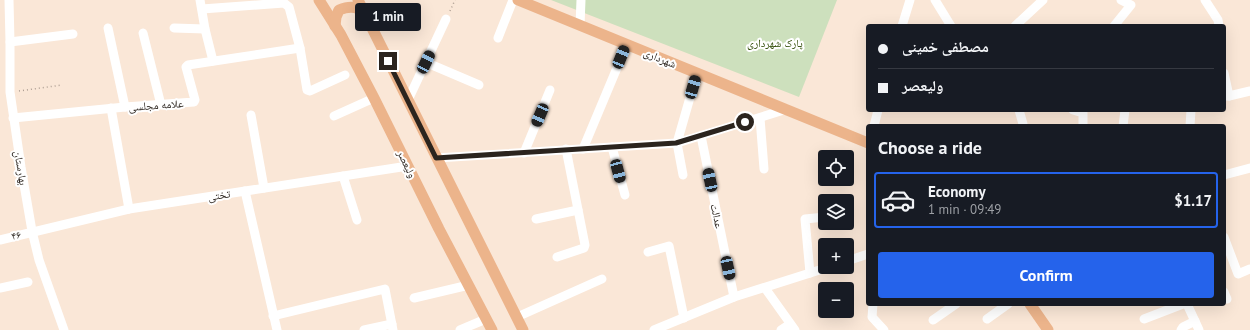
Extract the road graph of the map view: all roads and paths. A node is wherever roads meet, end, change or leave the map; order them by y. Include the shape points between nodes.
1 (318, 0) edge
2 (358, 0) edge
3 (454, 0) edge
4 (513, 0) edge
5 (518, 0) edge
6 (581, 0) edge
7 (910, 0) edge
8 (935, 0) edge
9 (1043, 0) edge
10 (1121, 0) edge
11 (1205, 0) edge
12 (6, 2) edge
13 (201, 4) edge
14 (364, 12) junction
15 (446, 19) joint
16 (903, 24) edge
17 (950, 24) edge
18 (1017, 24) edge
19 (1116, 24) edge
20 (1219, 24) edge
21 (580, 25) junction
22 (335, 26) junction
23 (108, 28) dead end
24 (174, 28) dead end
25 (205, 29) junction
26 (73, 34) dead end
27 (143, 34) dead end
28 (498, 38) dead end
29 (10, 42) junction
30 (627, 44) junction
31 (300, 48) junction
32 (213, 61) junction
33 (426, 62) junction
34 (697, 73) junction
35 (345, 75) dead end
36 (479, 84) dead end
37 (62, 85) dead end
38 (550, 90) dead end
39 (1250, 90) edge
40 (10, 92) junction
41 (1227, 96) edge
42 (374, 98) junction
43 (408, 100) junction
44 (161, 105) junction
45 (125, 107) junction
46 (111, 108) junction
47 (787, 110) junction
48 (878, 112) edge
49 (1020, 112) edge
50 (1080, 112) edge
51 (1125, 112) edge
52 (1191, 112) edge
53 (250, 115) dead end
54 (334, 116) dead end
55 (13, 118) junction
56 (760, 118) junction
57 (874, 124) edge
58 (1023, 124) dead end
59 (1083, 124) edge
60 (1123, 124) edge
61 (1190, 124) edge
62 (701, 136) junction
63 (866, 142) edge
64 (676, 143) junction
65 (612, 147) junction
66 (566, 149) junction
67 (583, 149) junction
68 (524, 153) junction
69 (436, 158) junction
70 (408, 166) junction
71 (1250, 168) edge
72 (764, 169) dead end
73 (683, 174) dead end
74 (1226, 174) edge
75 (342, 176) junction
76 (264, 188) junction
77 (245, 191) junction
78 (625, 195) dead end
79 (129, 209) junction
80 (578, 210) junction
81 (536, 218) dead end
82 (818, 218) edge
83 (357, 220) dead end
84 (32, 231) junction
85 (0, 240) edge
86 (1226, 242) edge
87 (648, 252) dead end
88 (866, 255) edge
89 (557, 257) dead end
90 (854, 259) edge
91 (1250, 269) edge
92 (818, 270) edge
93 (810, 273) junction
94 (602, 279) dead end
95 (28, 282) dead end
96 (469, 285) junction
97 (0, 288) edge
98 (765, 288) junction
99 (734, 297) junction
100 (414, 298) dead end
101 (872, 306) edge
102 (953, 306) edge
103 (1005, 306) edge
104 (1031, 306) edge
105 (1177, 306) edge
106 (1184, 306) edge
107 (273, 316) junction
108 (517, 317) junction
109 (684, 318) junction
110 (486, 319) junction
111 (987, 319) dead end
112 (933, 320) dead end
113 (1144, 320) dead end
114 (1195, 321) junction
115 (393, 327) edge
116 (793, 327) edge
117 (880, 328) edge
118 (64, 330) edge
119 (277, 330) edge
120 (364, 330) edge
121 (460, 330) edge
122 (492, 330) edge
123 (523, 330) edge
124 (654, 330) edge
125 (782, 330) edge
126 (1048, 330) edge
127 (1181, 330) edge
128 (1199, 330) edge

1 - 22 main road, ولیعصر
2 - 14 main road
3 - 15 path
4 - 28 street
5 - 21 main road, شهرداری
6 - 21 street
7 - 16 street
8 - 17 street
9 - 18 street
10 - 19 street via 1130,5
11 - 20 street
12 - 29 street, بهارستان
13 - 25 street
13 - 31 street via 284,3 289,7
14 - 22 main road via 357,7 339,10
14 - 43 main road
15 - 33 street
21 - 30 main road, شهرداری
22 - 42 main road, ولیعصر
23 - 45 street
24 - 25 street
25 - 32 street
26 - 29 street
27 - 44 street
29 - 40 street, بهارستان
30 - 34 main road, شهرداری
30 - 67 street
31 - 32 street, علامه مجلسی
31 - 35 street via 307,90 310,91
32 - 44 street, علامه مجلسی via 187,66 195,102
33 - 36 street
33 - 43 street
34 - 47 main road, شهرداری
34 - 64 street
37 - 40 path
38 - 68 street
39 - 41 street
40 - 55 street, بهارستان
42 - 54 street
42 - 70 main road, ولیعصر
43 - 69 main road
44 - 45 street, علامه مجلسی
45 - 46 street, علامه مجلسی
46 - 55 street, علامه مجلسی
46 - 79 street
47 - 56 street
47 - 63 main road, شهرداری
48 - 57 street
49 - 58 street
50 - 59 street via 1083,113
51 - 60 street
52 - 61 street
53 - 76 street
55 - 84 street, بهارستان
56 - 62 street
56 - 72 street
62 - 64 street
62 - 99 street, عدالت
64 - 65 street
64 - 73 street
65 - 67 street
65 - 78 street
66 - 67 street
66 - 68 street
66 - 80 street
68 - 69 street
69 - 108 main road
70 - 75 street, تختی
70 - 96 main road, ولیعصر
71 - 74 street
75 - 76 street, تختی
75 - 83 street
76 - 77 street, تختی
77 - 79 street, تختی
77 - 107 street
79 - 84 street, تختی
80 - 81 street
80 - 89 street via 585,247
82 - 93 street via 805,219
84 - 85 street, ۴۶
84 - 118 street, بهارستان via 39,260
86 - 91 street via 1238,274
87 - 109 street via 669,246
88 - 90 street
92 - 93 street
93 - 98 street
94 - 108 street
95 - 97 street
96 - 100 street
96 - 110 main road, ولیعصر
98 - 99 street
98 - 116 street
99 - 109 street
101 - 117 street via 872,317
102 - 112 street
103 - 111 street
104 - 126 main road
105 - 113 street
106 - 114 street
107 - 115 street via 385,289
107 - 119 street
108 - 123 main road
109 - 124 street
110 - 121 street
110 - 122 main road, ولیعصر
114 - 127 street
114 - 128 street
115 - 120 street
116 - 125 street

